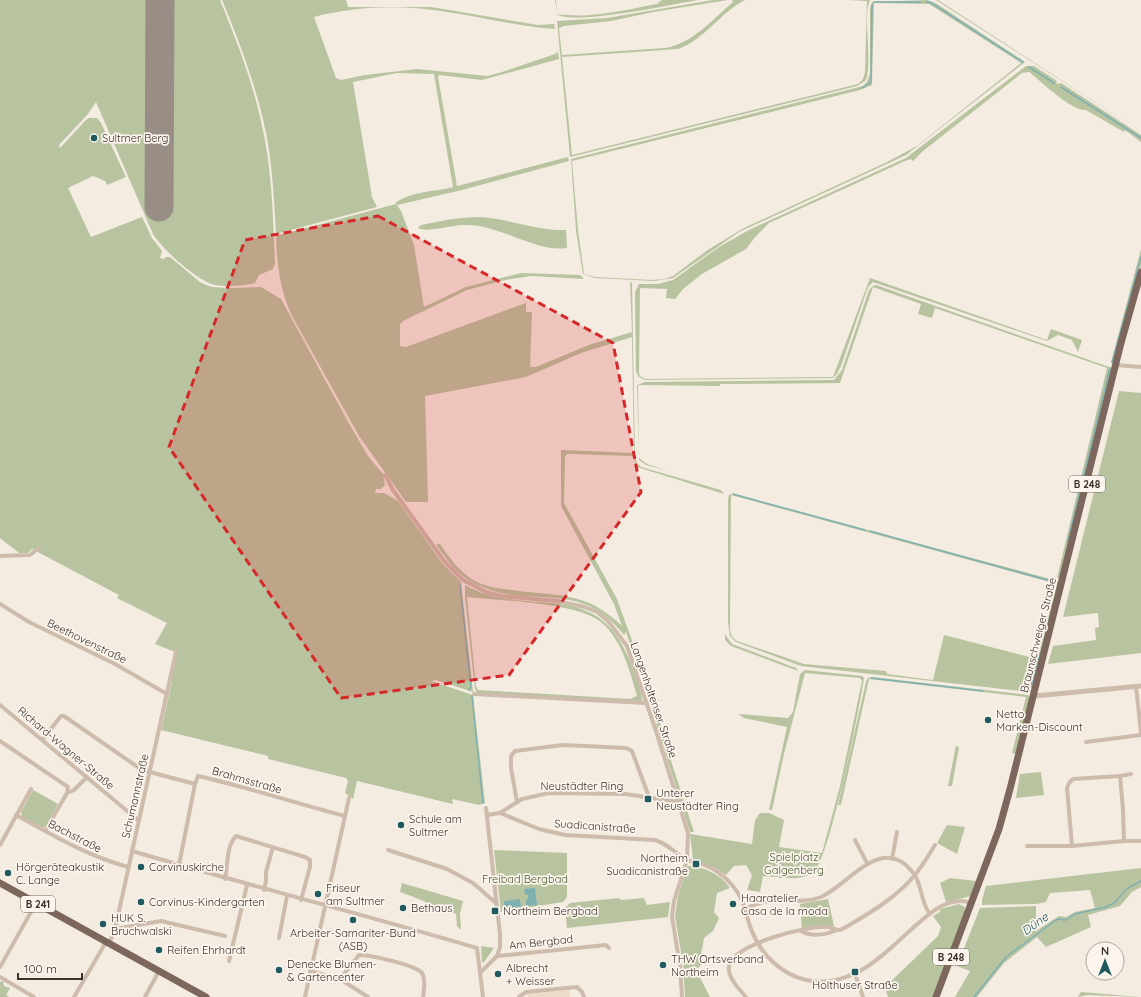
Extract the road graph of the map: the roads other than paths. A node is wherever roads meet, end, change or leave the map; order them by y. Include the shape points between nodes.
1 (1141, 272) edge
2 (1116, 365) junction
3 (1141, 367) edge
4 (385, 475) dead end
5 (40, 547) dead end
6 (0, 556) edge
7 (0, 604) edge
8 (176, 652) dead end
9 (1139, 686) edge
10 (167, 694) junction
11 (474, 694) dead end
12 (1034, 696) junction
13 (647, 703) junction
14 (0, 705) edge
15 (1141, 732) edge
16 (1141, 735) edge
17 (42, 739) junction
18 (0, 741) edge
19 (1086, 742) dead end
20 (150, 773) junction
21 (1131, 774) dead end
22 (1120, 776) junction
23 (87, 777) junction
24 (196, 784) junction
25 (30, 789) dead end
26 (67, 793) junction
27 (649, 797) junction
28 (349, 798) dead end
29 (517, 802) junction
30 (678, 802) junction
31 (486, 808) dead end
32 (500, 813) junction
33 (16, 815) junction
34 (487, 815) junction
35 (345, 816) junction
36 (138, 820) junction
37 (45, 831) junction
38 (897, 832) dead end
39 (855, 840) dead end
40 (1124, 841) junction
41 (1141, 841) edge
42 (0, 844) edge
43 (935, 845) dead end
44 (1027, 846) dead end
45 (1072, 846) junction
46 (273, 847) junction
47 (388, 850) dead end
48 (132, 851) junction
49 (892, 859) junction
50 (687, 860) junction
51 (868, 863) junction
52 (179, 865) junction
53 (128, 867) junction
54 (915, 875) junction
55 (225, 879) junction
56 (0, 883) edge
57 (246, 885) junction
58 (264, 890) junction
59 (287, 896) junction
60 (301, 900) junction
61 (36, 903) junction
62 (496, 903) junction
63 (971, 903) junction
64 (324, 905) junction
65 (746, 908) junction
66 (929, 913) junction
67 (115, 929) junction
68 (226, 936) dead end
69 (279, 938) dead end
70 (758, 942) junction
71 (108, 943) junction
72 (609, 948) dead end
73 (497, 956) junction
74 (229, 961) dead end
75 (0, 967) edge
76 (159, 971) junction
77 (310, 971) junction
78 (480, 973) junction
79 (855, 974) junction
80 (0, 977) edge
81 (340, 979) junction
82 (34, 997) edge
83 (74, 997) edge
84 (145, 997) edge
85 (206, 997) edge
86 (304, 997) edge
87 (368, 997) edge
88 (423, 997) edge
89 (483, 997) edge
90 (518, 997) edge
91 (584, 997) edge
92 (682, 997) edge
93 (746, 997) edge
94 (863, 997) edge
95 (936, 997) edge

1 - 2 main road, Braunschweiger Straße / B 248
2 - 3 street
2 - 12 main road, Braunschweiger Straße / B 248
4 - 13 street, Langenholtenser Straße via 444,561 469,584 501,596 578,604 597,612 608,621 627,646
5 - 6 street via 30,555
7 - 10 street, Beethovenstraße via 29,622 115,664
8 - 10 street, Schumannstraße
9 - 12 street
9 - 15 street
10 - 20 street, Schumannstraße
11 - 13 street
12 - 63 main road, Braunschweiger Straße / B 248 via 1001,822
13 - 30 street, Langenholtenser Straße
14 - 17 street, Richard-Wagner-Straße
16 - 19 street
17 - 20 street via 60,716 64,716
17 - 23 street, Richard-Wagner-Straße
18 - 26 street via 68,787
20 - 24 street
20 - 36 street, Schumannstraße
21 - 22 street
22 - 40 street
22 - 45 street via 1073,780 1069,783
23 - 26 street via 74,790
23 - 36 street, Richard-Wagner-Straße
24 - 35 street, Brahmsstraße via 198,776
24 - 52 street
25 - 33 street
26 - 37 street
27 - 29 street, Neustädter Ring via 625,794 549,793
27 - 29 street via 632,750 563,745 514,752 511,756 511,768
27 - 30 street, Neustädter Ring
28 - 35 street
29 - 32 street, Neustädter Ring
30 - 50 street, Langenholtenser Straße via 688,833
31 - 34 street
32 - 34 street, Neustädter Ring
32 - 50 street, Suadicanistraße via 539,829 565,835 655,840 668,845
33 - 37 street, Bachstraße
33 - 42 street
34 - 62 street
35 - 64 street
36 - 48 street, Schumannstraße
37 - 53 street, Bachstraße via 94,856
38 - 49 street
39 - 51 street
40 - 41 street
40 - 45 street
43 - 54 street
44 - 45 street
46 - 55 street via 236,836 228,854 229,864
46 - 58 street
46 - 60 street via 310,860
47 - 62 street via 447,869 473,883
48 - 52 street
48 - 53 street, Schumannstraße
49 - 51 street
49 - 54 street via 904,864
50 - 65 street via 712,868 724,876 741,896
50 - 92 street, Langenholtenser Straße via 674,900 672,917
51 - 65 street via 828,894 818,898 798,902 772,900
52 - 55 street
53 - 67 street, Schumannstraße
54 - 66 street via 923,904
54 - 70 street via 888,900 846,927 837,930 829,927 782,934
55 - 57 street
56 - 61 main road, B 241
57 - 58 street
57 - 74 street
58 - 59 street
59 - 60 street
59 - 69 street
60 - 64 street
61 - 71 main road, B 241
61 - 75 street
62 - 73 street via 501,938
63 - 66 street via 948,903
63 - 95 main road, Braunschweiger Straße / B 248
64 - 77 street
64 - 78 street via 478,948
65 - 70 street
66 - 79 street via 879,960
67 - 68 street via 161,920
67 - 71 street, Schumannstraße
70 - 79 street via 776,966 797,978 826,981 839,980
70 - 93 street via 732,959 729,965 728,972
71 - 76 main road, B 241
71 - 83 street, Schumannstraße
72 - 73 street, Am Bergbad via 606,945
73 - 78 street, Am Bergbad
76 - 84 street
76 - 85 main road, B 241
77 - 81 street
77 - 86 street
78 - 89 street
79 - 94 street
80 - 82 street
81 - 87 street
81 - 88 street via 360,955 368,955 421,972 424,979
90 - 91 street via 526,992 576,987

